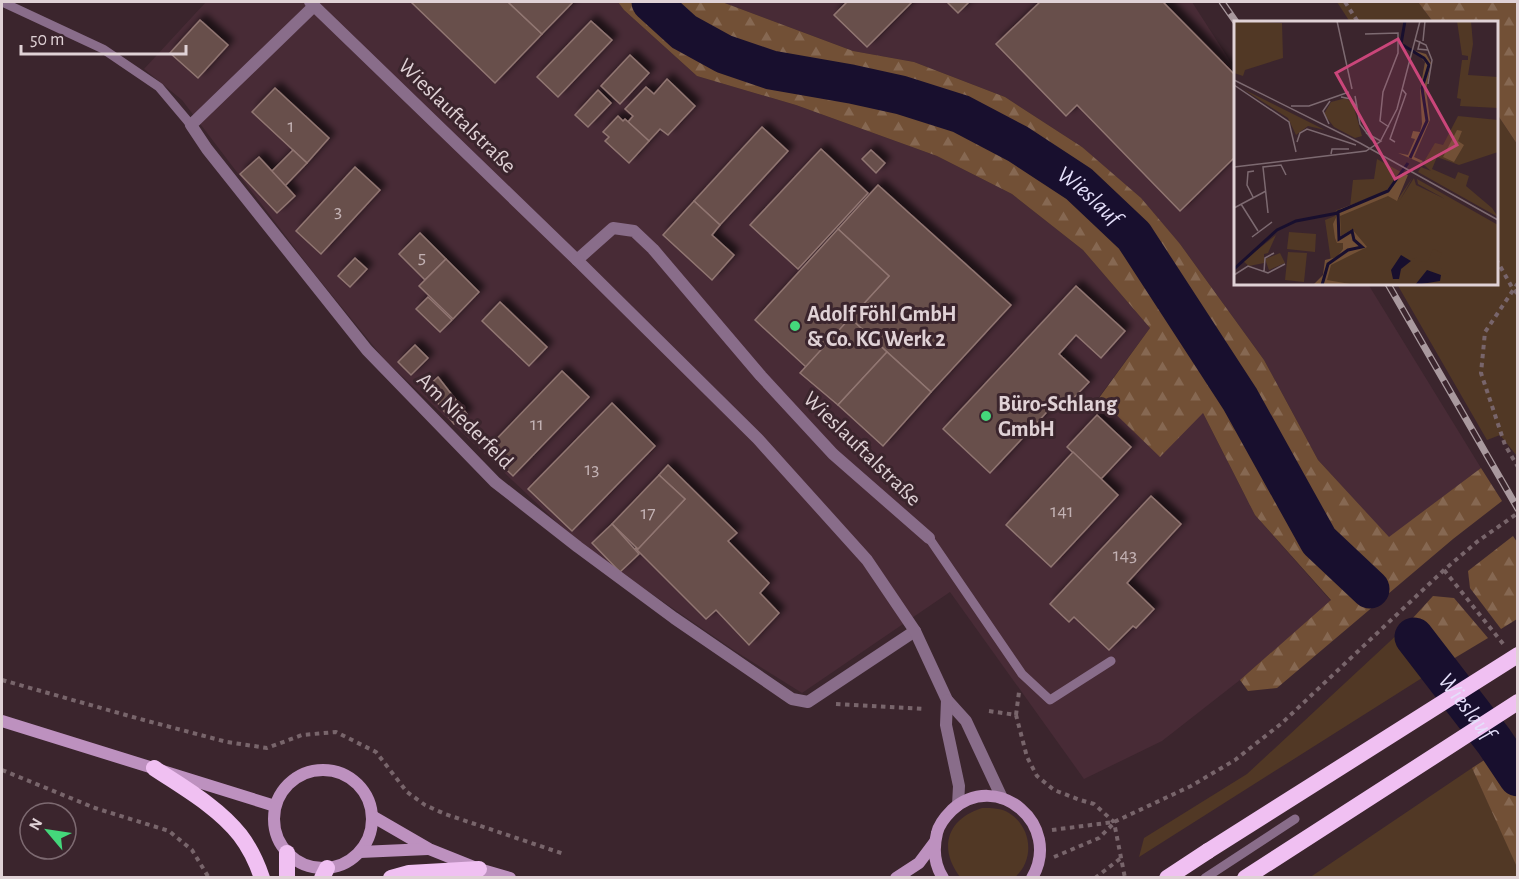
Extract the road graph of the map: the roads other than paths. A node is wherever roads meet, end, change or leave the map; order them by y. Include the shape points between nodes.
1 (2, 2) edge
2 (312, 4) edge
3 (191, 125) junction
4 (577, 260) junction
5 (929, 538) joint
6 (915, 631) junction
7 (1514, 654) edge
8 (1111, 661) dead end
9 (947, 700) junction
10 (1518, 702) edge
11 (2, 721) edge
12 (154, 768) junction
13 (1002, 798) junction
14 (275, 806) junction
15 (958, 806) junction
16 (372, 816) junction
17 (1295, 819) dead end
18 (934, 843) junction
19 (429, 849) junction
20 (360, 852) junction
21 (287, 854) junction
22 (479, 868) junction
23 (325, 873) edge
24 (262, 878) edge
25 (287, 878) edge
26 (391, 878) edge
27 (510, 878) edge
28 (896, 878) edge
29 (943, 878) edge
30 (1032, 878) edge
31 (1167, 878) edge
32 (1205, 878) edge
33 (1245, 878) edge

1 - 3 lane via 103,49 159,87
2 - 3 street
2 - 4 street, Wieslauftalstraße
3 - 6 street, Am Niederfeld via 367,350 495,482 674,618 792,699 808,702
4 - 5 street, Wieslauftalstraße via 613,228 634,231 833,454
4 - 6 street, Wieslauftalstraße via 759,439 867,560
5 - 8 lane, Wieslauftalstraße via 1022,674 1050,700
6 - 9 street, Wieslauftalstraße
7 - 31 highway, bridge
9 - 13 street, Wieslauftalstraße via 966,721
9 - 15 street, Wieslauftalstraße via 946,725 959,786
10 - 33 highway
11 - 12 main road
12 - 14 main road
12 - 24 highway via 221,815 241,835
13 - 15 main road via 985,796
13 - 30 main road via 1017,805 1037,829 1041,844
14 - 16 main road via 291,780 305,772 335,770 361,787
14 - 21 main road via 274,831
15 - 18 main road via 946,816
16 - 19 main road
16 - 20 main road via 370,835
17 - 32 lane
18 - 28 main road via 919,863
18 - 29 main road via 934,856
19 - 20 main road
19 - 22 main road
20 - 23 main road
21 - 23 main road
21 - 25 highway
22 - 26 highway
22 - 27 main road

